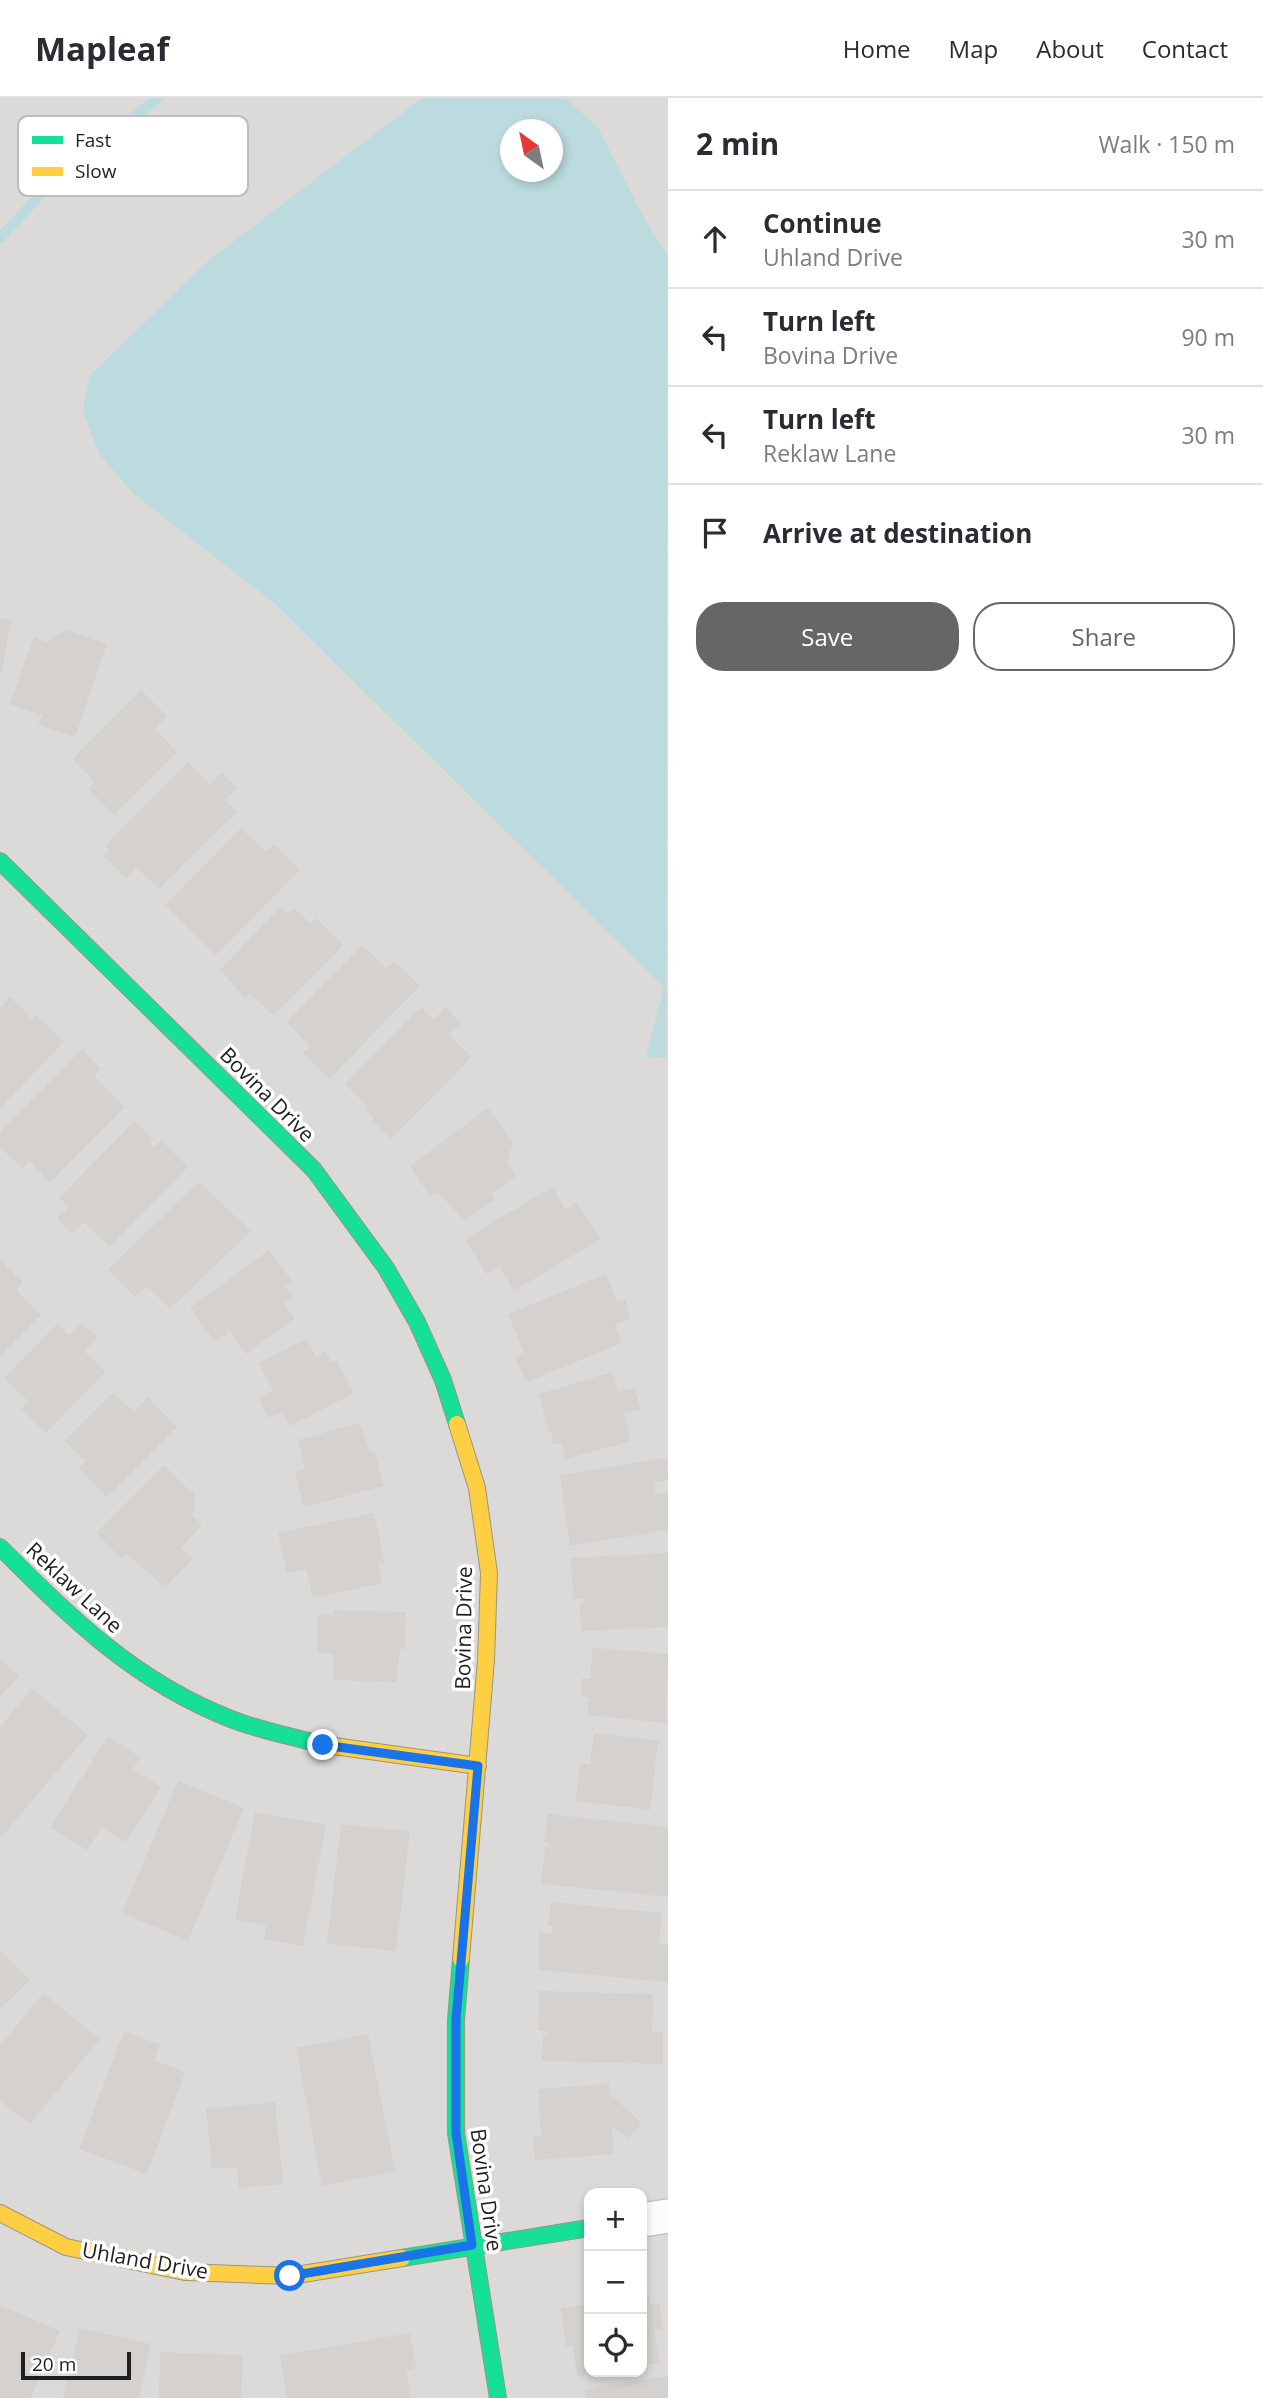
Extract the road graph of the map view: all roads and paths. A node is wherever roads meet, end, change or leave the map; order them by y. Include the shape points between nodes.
1 (0, 861) edge
2 (0, 1547) edge
3 (478, 1766) junction
4 (0, 2213) edge
5 (668, 2216) edge
6 (647, 2219) edge
7 (584, 2229) edge
8 (472, 2245) junction
9 (498, 2398) edge

1 - 3 street, Bovina Drive via 314,1170 386,1268 417,1322 443,1380 479,1500 489,1573
2 - 3 street, Reklaw Lane via 92,1637 145,1676 231,1719 323,1745
3 - 8 street, Bovina Drive via 456,2032 456,2133
4 - 8 street, Uhland Drive via 66,2247 185,2272 290,2276
5 - 6 street
7 - 8 street, Uhland Drive
8 - 9 street, Bovina Drive

